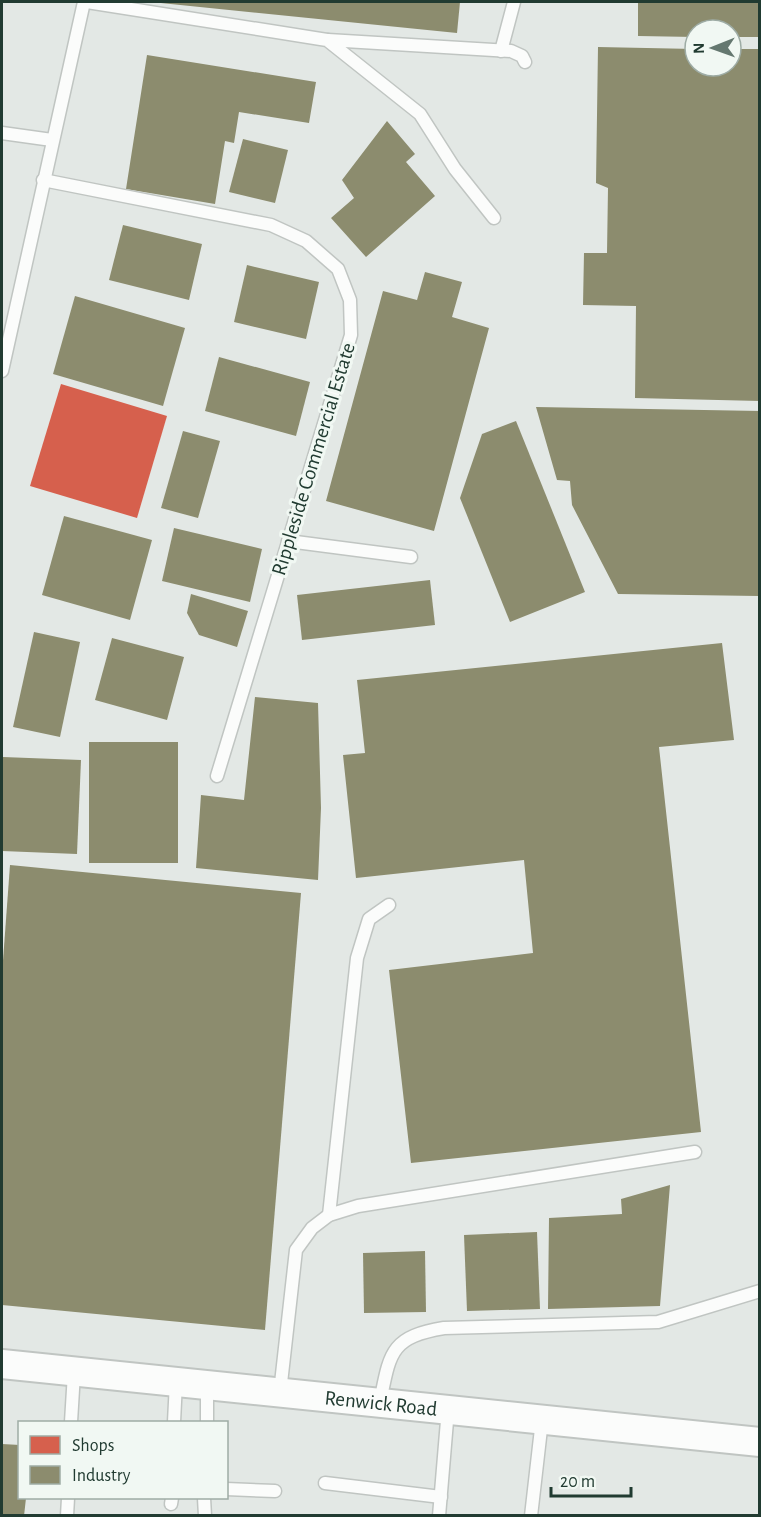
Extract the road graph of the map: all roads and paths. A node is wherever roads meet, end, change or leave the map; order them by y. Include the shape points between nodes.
1 (85, 2) edge
2 (514, 2) edge
3 (327, 40) junction
4 (501, 51) junction
5 (525, 62) dead end
6 (2, 133) edge
7 (52, 140) junction
8 (44, 180) junction
9 (494, 218) dead end
10 (2, 371) edge
11 (288, 541) junction
12 (411, 557) dead end
13 (217, 776) dead end
14 (389, 905) dead end
15 (695, 1152) dead end
16 (329, 1215) junction
17 (759, 1291) edge
18 (2, 1364) edge
19 (74, 1373) junction
20 (176, 1382) junction
21 (207, 1385) junction
22 (280, 1392) junction
23 (380, 1402) junction
24 (448, 1409) junction
25 (542, 1420) junction
26 (71, 1421) edge
27 (174, 1421) edge
28 (207, 1421) edge
29 (759, 1442) edge
30 (325, 1483) dead end
31 (228, 1489) edge
32 (275, 1491) dead end
33 (441, 1497) junction
34 (68, 1499) edge
35 (204, 1499) edge
36 (67, 1515) edge
37 (205, 1515) edge
38 (439, 1515) edge
39 (531, 1515) edge

1 - 3 lane
1 - 7 lane
2 - 4 lane
3 - 4 lane
3 - 9 lane via 420,114 455,169
4 - 5 lane via 518,54
6 - 7 lane
7 - 8 lane
8 - 10 lane
8 - 11 lane, Rippleside Commercial Estate via 271,225 306,241 338,269 350,300 351,335
11 - 12 lane
11 - 13 lane, Rippleside Commercial Estate
14 - 16 lane via 369,919 357,958
15 - 16 lane via 358,1206
16 - 22 lane via 296,1250
17 - 23 lane via 657,1322 424,1331 404,1339 396,1350 387,1365
18 - 19 street, Renwick Road
19 - 20 street, Renwick Road
19 - 26 lane
20 - 21 street, Renwick Road
20 - 27 lane
21 - 22 street, Renwick Road
21 - 28 lane
22 - 23 street, Renwick Road
23 - 24 street, Renwick Road
24 - 25 street, Renwick Road
24 - 33 lane
25 - 29 street, Renwick Road
25 - 39 lane
30 - 33 lane
31 - 32 lane
33 - 38 lane
34 - 36 lane
35 - 37 lane

